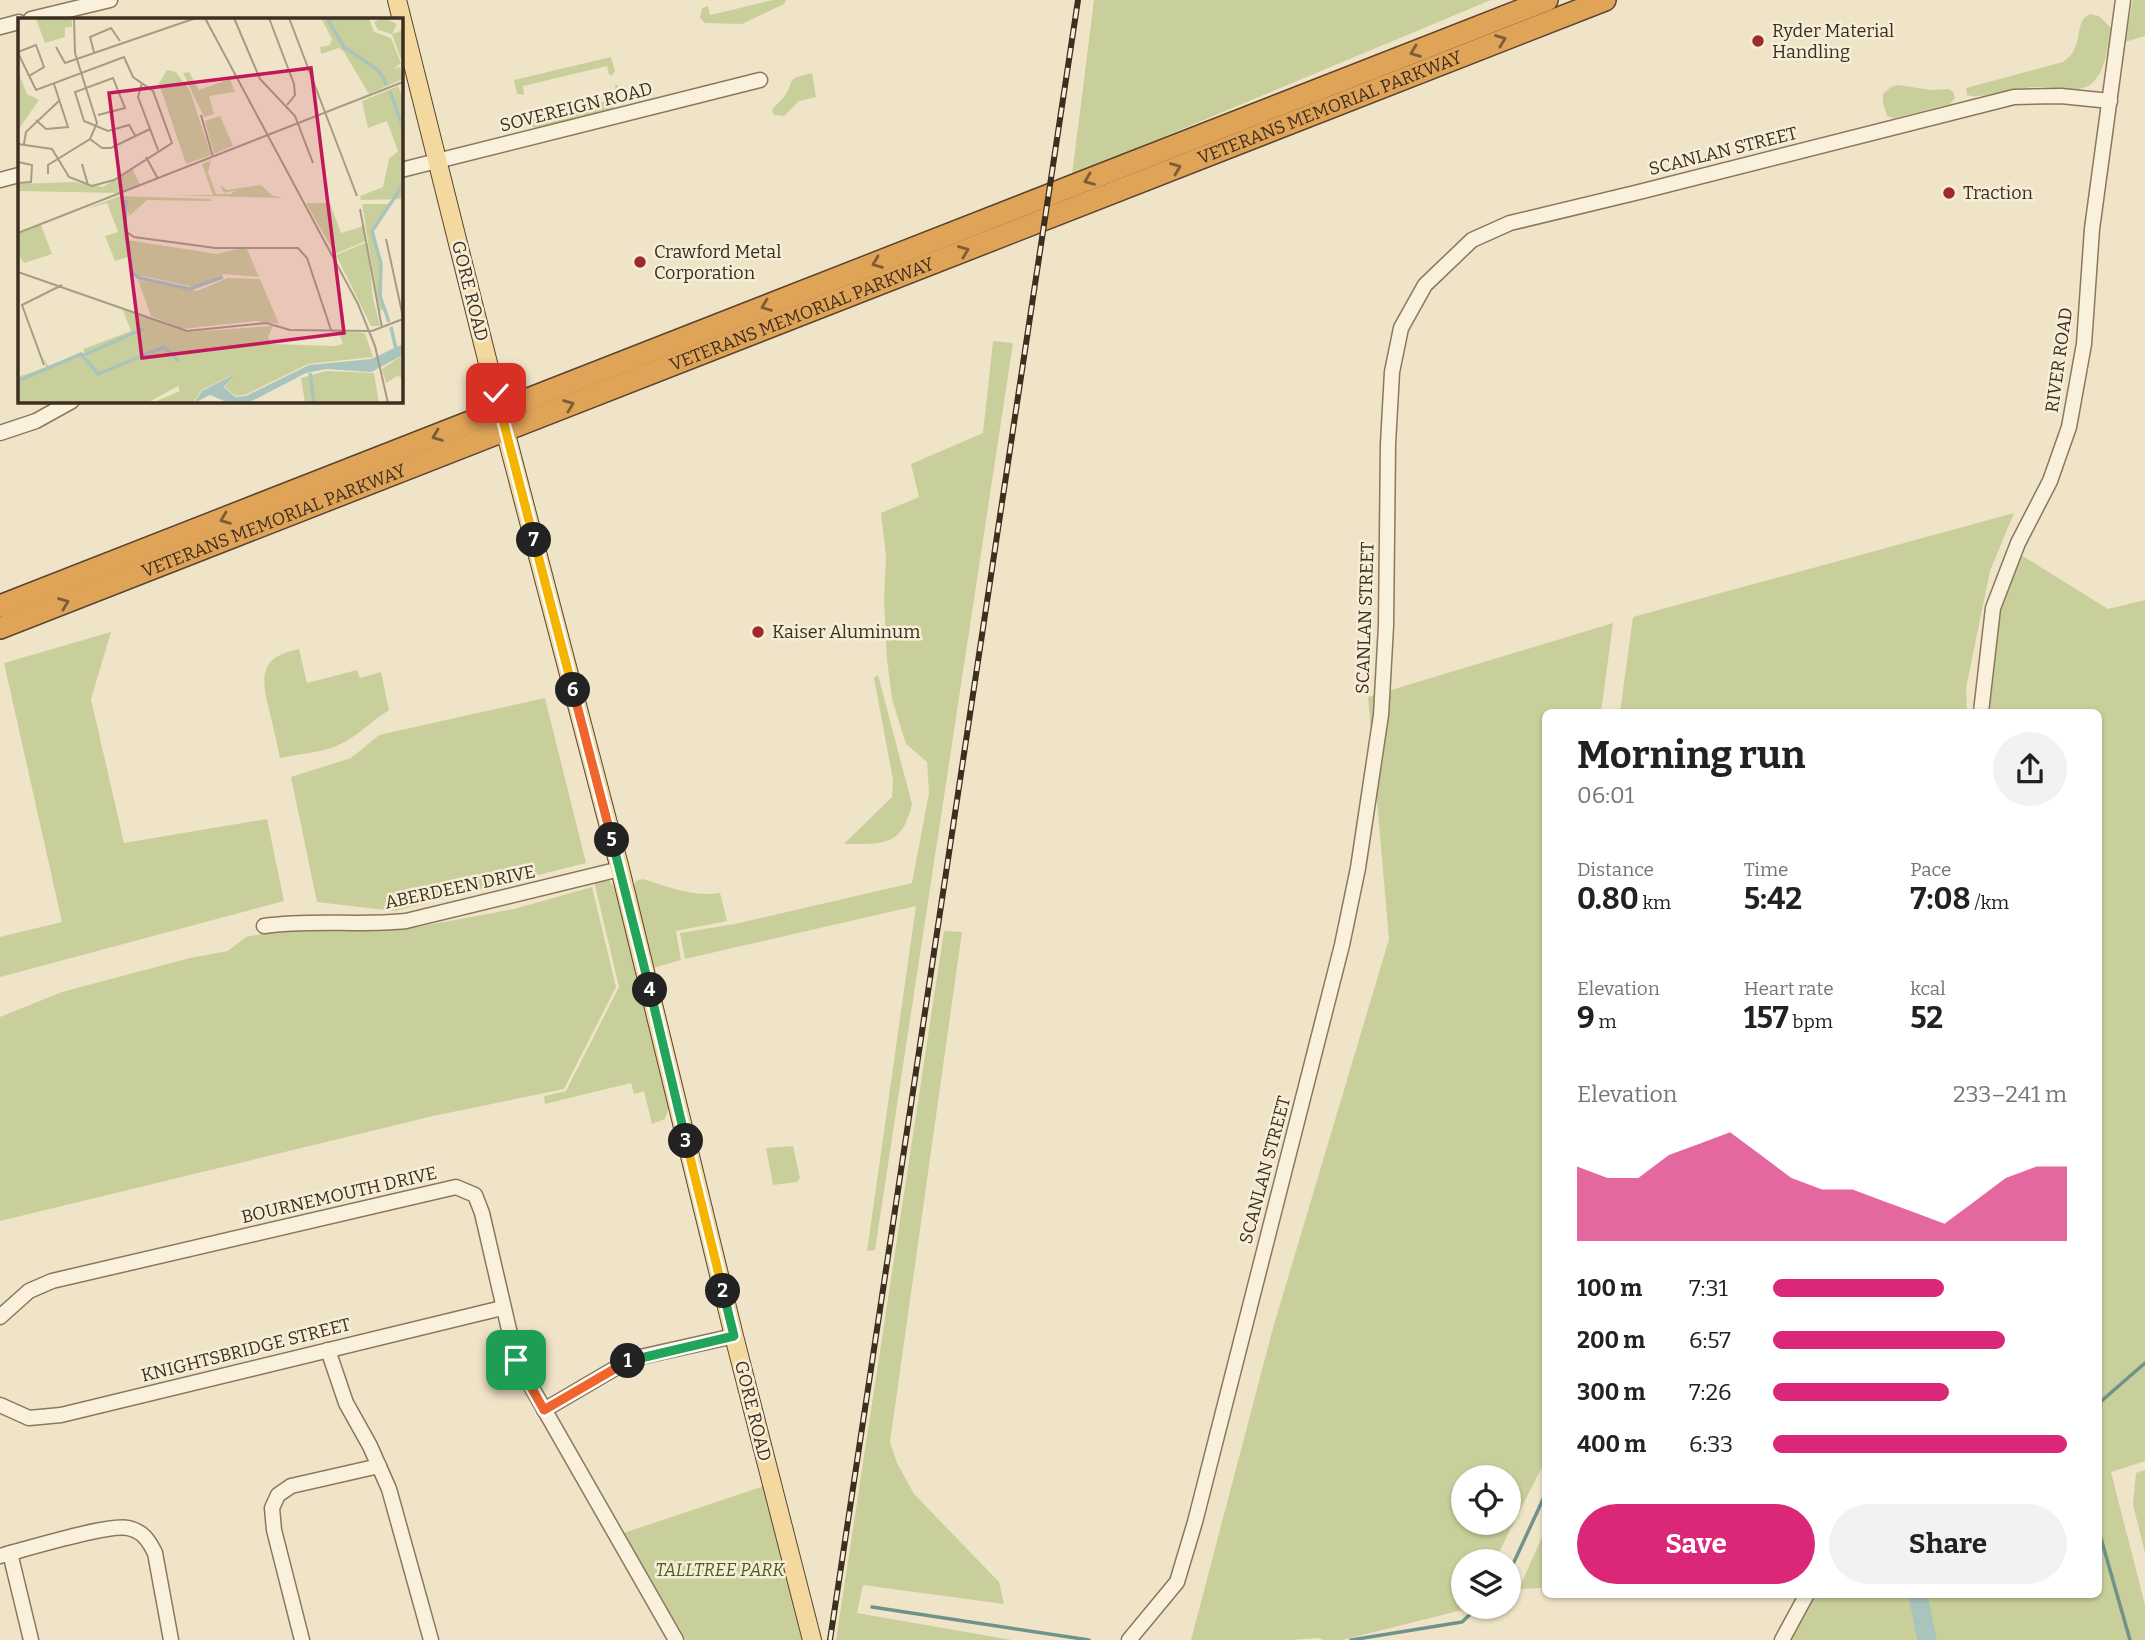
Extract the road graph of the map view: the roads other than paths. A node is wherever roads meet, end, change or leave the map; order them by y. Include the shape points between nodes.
1 (110, 0) edge
2 (397, 0) edge
3 (1547, 0) edge
4 (1605, 0) edge
5 (2123, 0) edge
6 (35, 18) edge
7 (402, 18) edge
8 (402, 20) edge
9 (18, 22) edge
10 (0, 27) edge
11 (760, 80) dead end
12 (2110, 101) junction
13 (438, 161) junction
14 (402, 170) edge
15 (18, 175) edge
16 (0, 180) edge
17 (70, 402) edge
18 (503, 420) junction
19 (0, 433) edge
20 (0, 606) edge
21 (0, 628) edge
22 (1982, 709) edge
23 (620, 869) junction
24 (264, 926) dead end
25 (502, 1308) junction
26 (0, 1317) edge
27 (734, 1336) junction
28 (328, 1350) junction
29 (0, 1405) edge
30 (544, 1410) junction
31 (379, 1466) junction
32 (5, 1554) edge
33 (1805, 1598) edge
34 (31, 1640) edge
35 (171, 1640) edge
36 (302, 1640) edge
37 (431, 1640) edge
38 (676, 1640) edge
39 (812, 1640) edge
40 (1129, 1640) edge
41 (1782, 1640) edge

1 - 6 street
2 - 7 main road, GORE ROAD
3 -> 18 highway, VETERANS MEMORIAL PARKWAY
18 -> 4 highway, VETERANS MEMORIAL PARKWAY
5 - 12 street, RIVER ROAD
8 - 13 main road, GORE ROAD
9 - 10 street
11 - 13 street, SOVEREIGN ROAD
12 - 22 street, RIVER ROAD via 2092,229 2084,344 2069,427 1993,608
12 - 40 street, SCANLAN STREET via 2014,97 1510,223 1472,240 1422,291 1401,328 1392,372 1381,715 1342,945 1177,1582
13 - 14 street, SOVEREIGN ROAD
13 - 18 main road, GORE ROAD
15 - 16 street
17 - 19 street via 36,421
18 -> 20 highway, VETERANS MEMORIAL PARKWAY
21 -> 18 highway, VETERANS MEMORIAL PARKWAY
18 - 23 main road, GORE ROAD
23 - 24 street, ABERDEEN DRIVE via 407,922
23 - 27 main road, GORE ROAD
25 - 26 street, BOURNEMOUTH DRIVE via 478,1204 474,1195 456,1187 51,1281 29,1291
25 - 28 street, KNIGHTSBRIDGE STREET
25 - 30 street, BOURNEMOUTH DRIVE via 516,1360
27 - 30 street via 631,1359
27 - 39 main road, GORE ROAD
28 - 29 street, KNIGHTSBRIDGE STREET via 61,1415 29,1418
28 - 31 street via 346,1403
30 - 38 street, BOURNEMOUTH DRIVE
31 - 36 street via 291,1486 278,1495 272,1508
31 - 37 street via 390,1489
32 - 34 street
32 - 35 street via 115,1528 137,1531 149,1540 155,1553
33 - 41 street

